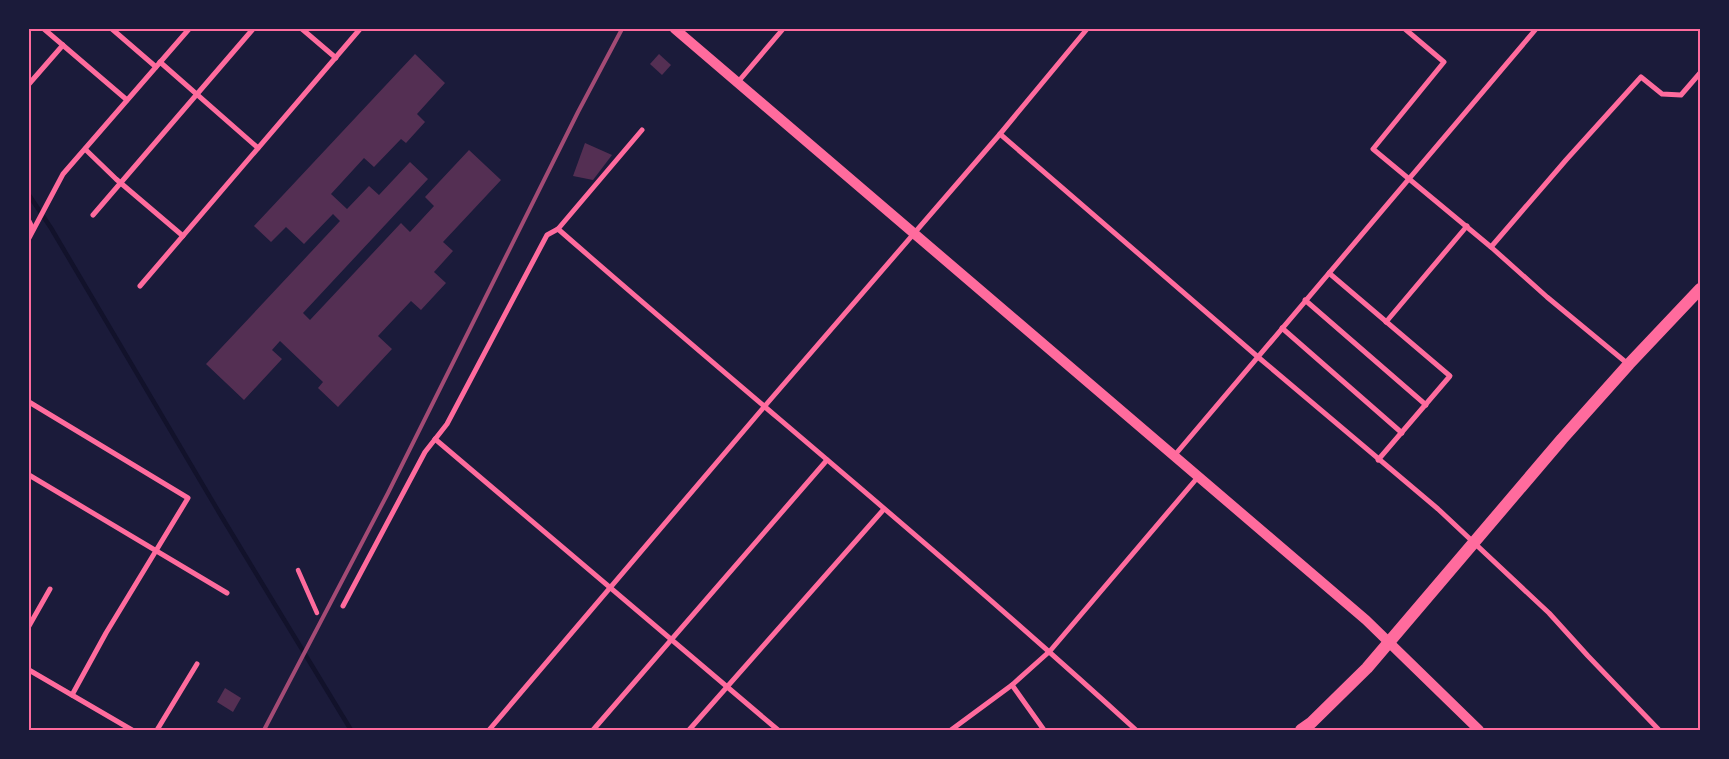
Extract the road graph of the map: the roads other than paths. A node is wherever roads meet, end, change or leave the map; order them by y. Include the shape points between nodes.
1 (44, 29) edge
2 (112, 29) edge
3 (188, 29) edge
4 (253, 29) edge
5 (302, 29) edge
6 (360, 29) edge
7 (675, 29) edge
8 (783, 29) edge
9 (1087, 29) edge
10 (1405, 29) edge
11 (1536, 29) edge
12 (63, 45) junction
13 (336, 58) junction
14 (158, 65) junction
15 (1700, 73) edge
16 (738, 82) junction
17 (29, 84) edge
18 (197, 94) junction
19 (127, 100) junction
20 (642, 130) dead end
21 (1000, 134) junction
22 (258, 148) junction
23 (84, 149) junction
24 (1408, 179) junction
25 (121, 183) junction
26 (93, 215) dead end
27 (29, 221) edge
28 (1467, 226) junction
29 (33, 229) junction
30 (558, 229) junction
31 (913, 234) junction
32 (183, 236) junction
33 (29, 238) edge
34 (1491, 246) junction
35 (1329, 273) junction
36 (140, 286) dead end
37 (1700, 289) edge
38 (1305, 300) junction
39 (1386, 322) junction
40 (1282, 328) junction
41 (1258, 357) junction
42 (1629, 364) junction
43 (29, 402) edge
44 (1426, 405) junction
45 (764, 407) junction
46 (1402, 432) junction
47 (435, 440) junction
48 (1174, 456) junction
49 (827, 460) junction
50 (1378, 460) junction
51 (29, 474) edge
52 (1198, 476) junction
53 (884, 509) junction
54 (1474, 542) junction
55 (156, 551) junction
56 (298, 570) dead end
57 (610, 588) junction
58 (50, 589) dead end
59 (227, 593) dead end
60 (343, 606) dead end
61 (317, 613) dead end
62 (29, 626) edge
63 (672, 641) junction
64 (1390, 642) junction
65 (1050, 651) junction
66 (197, 664) dead end
67 (29, 670) edge
68 (1012, 685) junction
69 (726, 686) junction
70 (72, 695) junction
71 (132, 730) edge
72 (158, 730) edge
73 (488, 730) edge
74 (593, 730) edge
75 (689, 730) edge
76 (778, 730) edge
77 (951, 730) edge
78 (1044, 730) edge
79 (1136, 730) edge
80 (1301, 730) edge
81 (1479, 730) edge
82 (1659, 730) edge

1 - 12 street
2 - 14 street
3 - 14 street
4 - 18 street
5 - 13 street
6 - 13 street
7 - 16 main road
8 - 16 street
9 - 21 street
10 - 24 street via 1444,62 1373,149
11 - 24 street
12 - 17 street
12 - 19 street
13 - 22 street
14 - 18 street
14 - 19 street
15 - 34 street via 1681,95 1662,94 1642,76
16 - 31 main road
18 - 22 street
18 - 25 street
19 - 23 street
20 - 30 street
21 - 31 street
21 - 41 street
22 - 32 street
23 - 25 street
23 - 29 street via 63,174
24 - 28 street
24 - 35 street
25 - 26 street
25 - 32 street
27 - 29 street
28 - 34 street
28 - 39 street
29 - 33 street
30 - 45 street
30 - 47 street via 547,235 447,424
31 - 45 street
31 - 48 main road
32 - 36 street
34 - 42 street via 1546,298
35 - 38 street
35 - 39 street
37 - 42 main road
38 - 40 street
38 - 44 street
39 - 44 street via 1450,376
40 - 41 street
40 - 46 street
41 - 48 street
41 - 50 street
42 - 54 main road
43 - 55 street via 188,498
44 - 46 street
45 - 49 street
45 - 57 street
46 - 50 street
47 - 57 street
47 - 60 street via 425,452
48 - 52 main road
49 - 53 street
49 - 63 street
50 - 54 street
51 - 55 street
52 - 64 main road
52 - 65 street
53 - 65 street
53 - 69 street
54 - 64 main road
54 - 82 street via 1549,613
55 - 59 street
55 - 70 street
56 - 61 street
57 - 63 street
57 - 73 street
58 - 62 street
63 - 69 street
63 - 74 street
64 - 80 main road via 1347,689
64 - 81 main road
65 - 68 street
65 - 79 street
66 - 72 street
67 - 70 street
68 - 77 street
68 - 78 street
69 - 75 street
69 - 76 street
70 - 71 street

